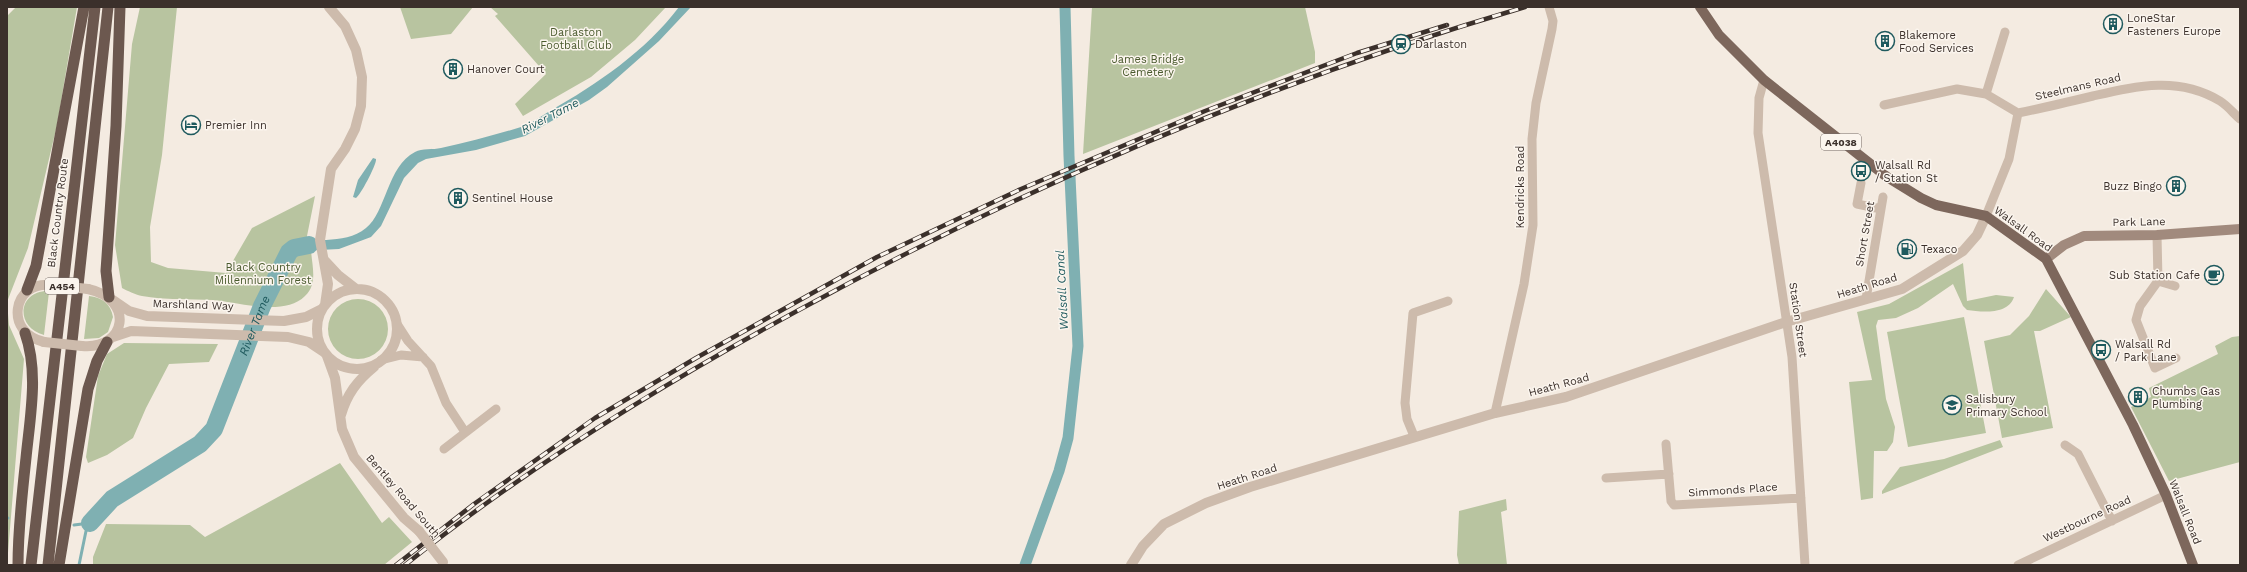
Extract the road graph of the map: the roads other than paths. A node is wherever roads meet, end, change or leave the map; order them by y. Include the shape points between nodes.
1 (84, 7) edge
2 (94, 7) edge
3 (108, 7) edge
4 (120, 7) edge
5 (329, 7) edge
6 (1700, 7) edge
7 (1550, 10) edge
8 (2005, 32) dead end
9 (1764, 80) junction
10 (1986, 94) junction
11 (1884, 105) dead end
12 (2018, 113) junction
13 (2240, 119) edge
14 (1861, 183) dead end
15 (1883, 197) dead end
16 (1881, 208) junction
17 (1986, 216) junction
18 (2240, 229) edge
19 (2157, 234) junction
20 (324, 259) junction
21 (2046, 259) junction
22 (2158, 281) junction
23 (2175, 286) dead end
24 (356, 289) junction
25 (27, 290) junction
26 (111, 299) junction
27 (1866, 299) junction
28 (1448, 301) dead end
29 (324, 307) junction
30 (1786, 322) junction
31 (396, 324) junction
32 (25, 333) junction
33 (110, 339) junction
34 (326, 354) junction
35 (423, 357) junction
36 (2176, 358) dead end
37 (381, 361) junction
38 (496, 409) dead end
39 (1495, 413) junction
40 (340, 418) junction
41 (465, 432) junction
42 (1414, 436) junction
43 (1666, 444) dead end
44 (2066, 445) dead end
45 (444, 449) dead end
46 (1669, 474) junction
47 (1606, 478) dead end
48 (2166, 495) junction
49 (1801, 498) junction
50 (2112, 521) junction
51 (444, 563) edge
52 (18, 565) edge
53 (31, 565) edge
54 (48, 565) edge
55 (59, 565) edge
56 (1131, 565) edge
57 (1805, 565) edge
58 (2018, 565) edge
59 (2193, 565) edge

1 - 25 highway via 36,266
2 - 53 highway, Black Country Route / A454
3 - 54 highway, A454
4 - 26 highway via 116,126 106,271
5 - 20 street via 345,26 356,50 362,77 362,106 355,129 331,169 320,246
6 - 9 main road, Walsall Road / A4038 via 1719,35
7 - 39 street, Kendricks Road via 1552,29 1536,103 1532,138 1533,225 1524,284
8 - 10 street
9 - 17 main road, Walsall Road / A4038 via 1904,189 1936,205
9 - 30 street, Station Street via 1759,98 1758,133
10 - 11 street via 1957,89
10 - 12 street
12 - 13 street, Steelmans Road via 2124,88 2154,84 2188,87 2214,98 2233,110
12 - 17 street via 2009,159
14 - 16 street via 1857,204
15 - 16 street, Short Street
16 - 27 street, Short Street
17 - 21 main road, Walsall Road / A4038
17 - 27 street, Heath Road via 1977,235 1963,251 1902,288
18 - 19 main road, Park Lane
19 - 21 main road, Park Lane via 2084,236 2064,245
19 - 22 street
20 - 24 street via 338,275
20 - 29 street via 328,284
21 - 48 main road, Walsall Road / A4038 via 2133,425
22 - 23 street
22 - 36 street via 2140,306 2136,320 2156,368
24 - 29 street via 339,293
24 - 31 street via 374,292 382,298 393,312
25 - 26 street, bridge via 37,285 51,285 88,289
25 - 32 street via 17,316
26 - 29 street, Marshland Way via 129,311 147,316 299,319
26 - 33 street via 119,313 120,321 119,327
27 - 30 street, Heath Road
28 - 42 street via 1413,313 1405,403 1407,419
29 - 34 street via 317,322 317,332
30 - 39 street, Heath Road via 1566,397
30 - 49 street, Station Street via 1792,357
31 - 35 street
31 - 37 street via 395,341
32 - 33 street, bridge via 44,342 95,347
32 - 52 highway via 30,351 32,378 29,433 18,529
33 - 34 street via 131,331 267,335 309,342
33 - 55 highway via 97,361 88,389
34 - 37 street via 336,363 356,369
34 - 40 street, Bentley Road South via 335,378
35 - 37 street via 401,355
35 - 41 street via 431,366 446,403
37 - 40 street via 356,384 344,404
38 - 41 street
39 - 42 street, Heath Road
40 - 51 street, Bentley Road South, bridge via 345,438 354,456
41 - 45 street
42 - 56 street, Heath Road via 1206,503 1158,529 1142,546
43 - 46 street, Simmonds Place
44 - 50 street via 2078,454
46 - 47 street
46 - 49 street, Simmonds Place via 1671,501 1674,505
48 - 50 street, Westbourne Road
48 - 59 main road, Walsall Road / A4038
49 - 57 street, Station Street
50 - 58 street, Westbourne Road

